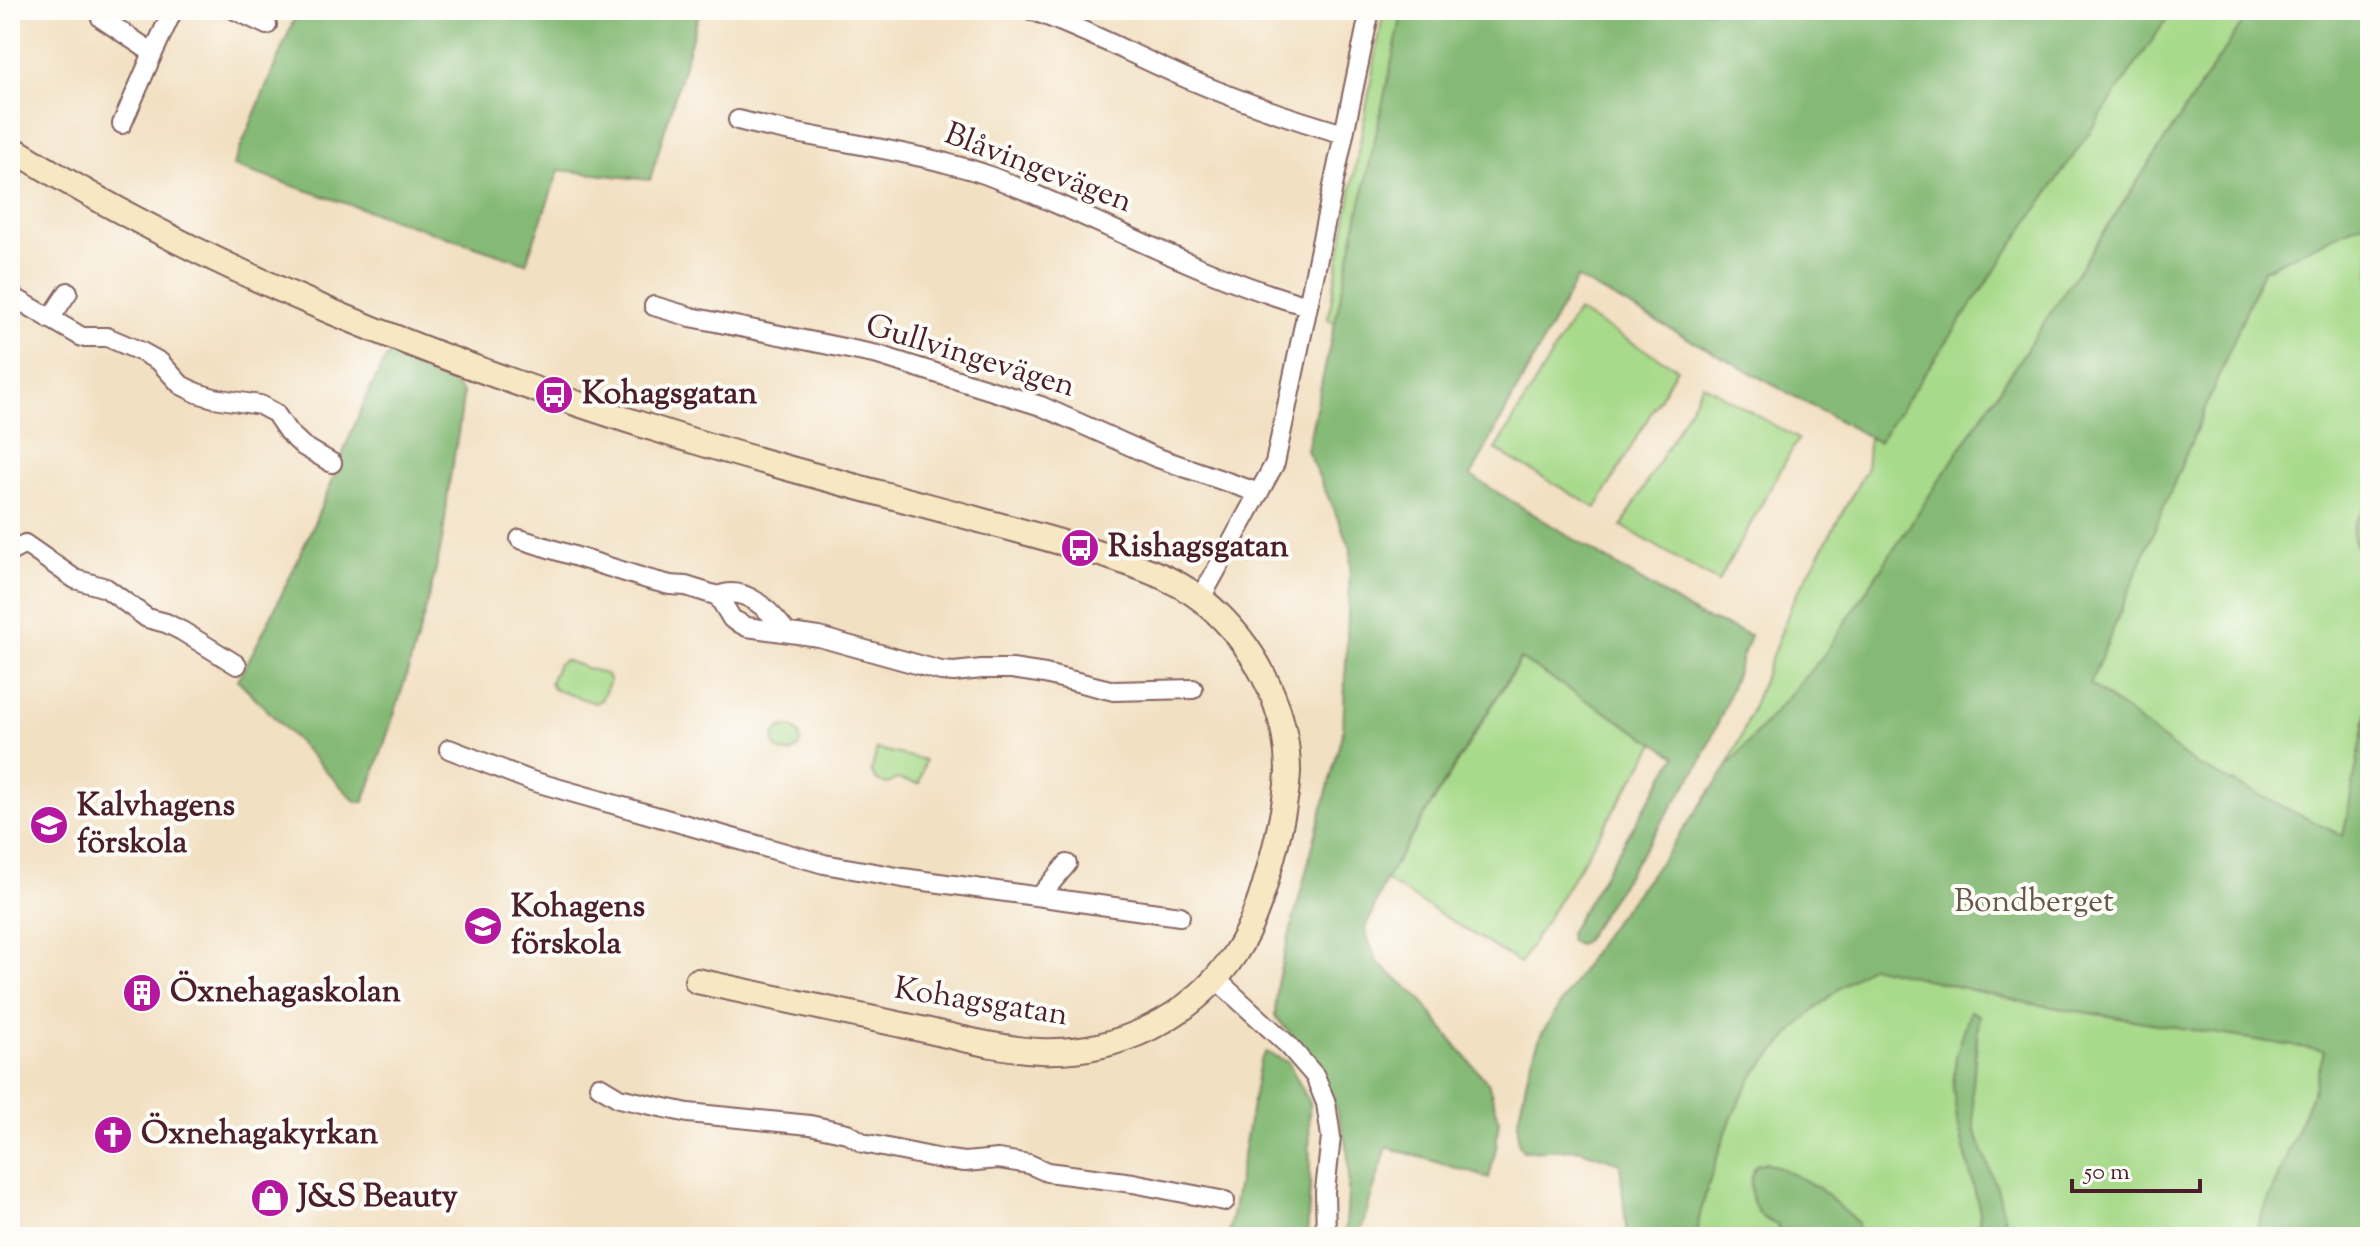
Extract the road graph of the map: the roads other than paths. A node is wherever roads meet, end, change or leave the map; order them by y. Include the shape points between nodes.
1 (173, 10) edge
2 (235, 10) edge
3 (1031, 10) edge
4 (1370, 10) edge
5 (98, 13) edge
6 (267, 25) dead end
7 (153, 53) junction
8 (738, 120) dead end
9 (122, 124) dead end
10 (1344, 134) junction
11 (10, 147) edge
12 (68, 292) dead end
13 (10, 295) edge
14 (654, 306) dead end
15 (1308, 306) junction
16 (50, 319) junction
17 (332, 463) dead end
18 (1259, 493) junction
19 (10, 531) edge
20 (520, 539) dead end
21 (17, 548) edge
22 (718, 596) junction
23 (1201, 598) junction
24 (785, 630) junction
25 (237, 665) dead end
26 (1193, 689) dead end
27 (449, 749) dead end
28 (1067, 864) dead end
29 (1040, 896) junction
30 (1180, 916) dead end
31 (1216, 979) junction
32 (697, 981) dead end
33 (599, 1086) dead end
34 (1225, 1201) dead end
35 (1326, 1237) edge

1 - 7 street
2 - 6 street
3 - 10 street via 1189,79
4 - 10 street
5 - 7 street
7 - 9 street
8 - 15 street, Blåvingevägen via 904,152 985,174 1199,267
10 - 15 street
11 - 23 street, Kohagsgatan via 177,241 400,341 674,435 1155,572
12 - 16 street
13 - 16 street
14 - 18 street, Gullvingevägen via 878,355 1041,406 1155,457
15 - 18 street via 1275,463
16 - 17 street via 82,337 107,337 142,352 197,393 260,405 275,413 303,446
18 - 23 street
19 - 21 street
20 - 22 street
21 - 25 street via 75,579 106,588 147,618 182,631
22 - 24 street via 743,595 761,603
22 - 24 street via 732,619 747,627
23 - 31 street, Kohagsgatan via 1249,649 1274,696 1288,774 1280,825 1253,918
24 - 26 street via 941,671 1012,669 1114,691
27 - 29 street via 532,781 824,864
28 - 29 street
29 - 30 street
31 - 32 street, Kohagsgatan via 1159,1024 1121,1041 1048,1051 977,1041
31 - 35 street via 1315,1076 1331,1137
33 - 34 street via 619,1098 688,1113 810,1125 847,1133 863,1143 941,1159 998,1159

